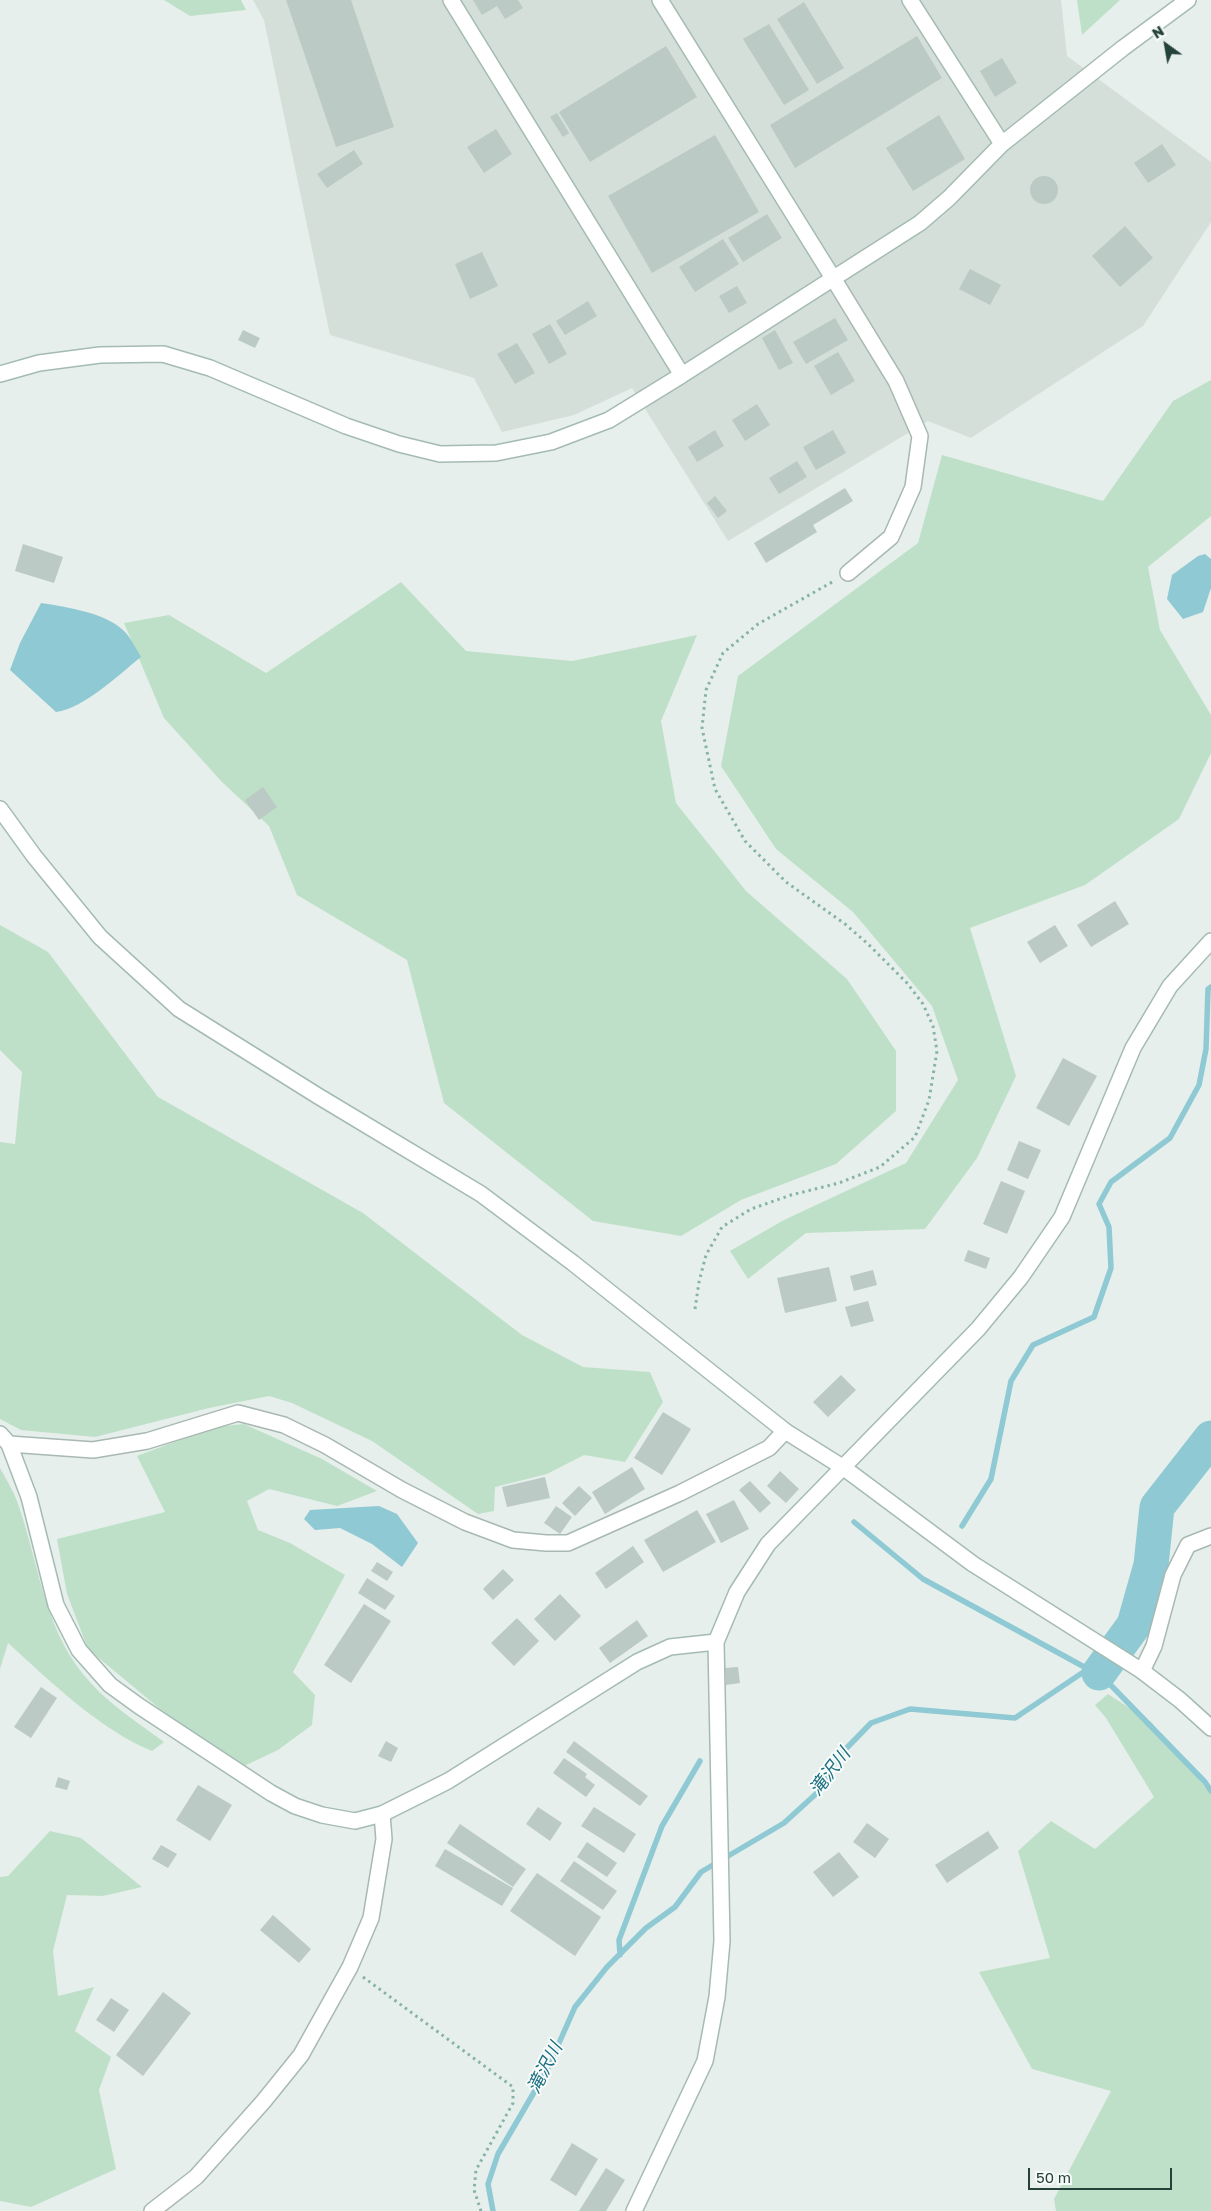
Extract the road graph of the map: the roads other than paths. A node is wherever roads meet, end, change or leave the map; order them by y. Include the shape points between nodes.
1 (451, 0) edge
2 (660, 0) edge
3 (910, 0) edge
4 (1188, 0) edge
5 (1002, 144) junction
6 (833, 278) junction
7 (0, 374) edge
8 (682, 375) junction
9 (848, 573) road end
10 (0, 809) edge
11 (1211, 941) edge
12 (786, 1431) junction
13 (5, 1439) edge
14 (844, 1468) junction
15 (1211, 1536) edge
16 (716, 1642) junction
17 (1142, 1671) junction
18 (1211, 1728) edge
19 (382, 1814) junction
20 (152, 2211) edge
21 (634, 2211) edge

1 - 8 street
2 - 6 street
3 - 5 street
4 - 5 street
5 - 6 street via 920,223
6 - 8 street
6 - 9 street via 896,382 920,436 913,487 891,537
7 - 8 street via 39,363 100,354 163,354 210,368 346,426 440,454 496,453 551,442 609,420
10 - 12 street via 100,938 179,1008 480,1194
11 - 14 street via 1170,986 1133,1048 1062,1217 1021,1277 978,1329
12 - 13 street via 769,1448 672,1497 568,1543 513,1540 465,1522 284,1424 238,1412 147,1440 93,1450
12 - 14 street
13 - 19 street via 29,1497 56,1604 79,1650 110,1685 295,1806 355,1821
14 - 16 street via 768,1544 737,1592
14 - 17 street via 972,1564
15 - 17 street via 1188,1545 1173,1575 1154,1646
16 - 19 street via 670,1647 637,1662 448,1781
16 - 21 street via 722,1941 717,1997 705,2061
17 - 18 street
19 - 20 street via 384,1839 372,1918 350,1967 301,2055 196,2177

